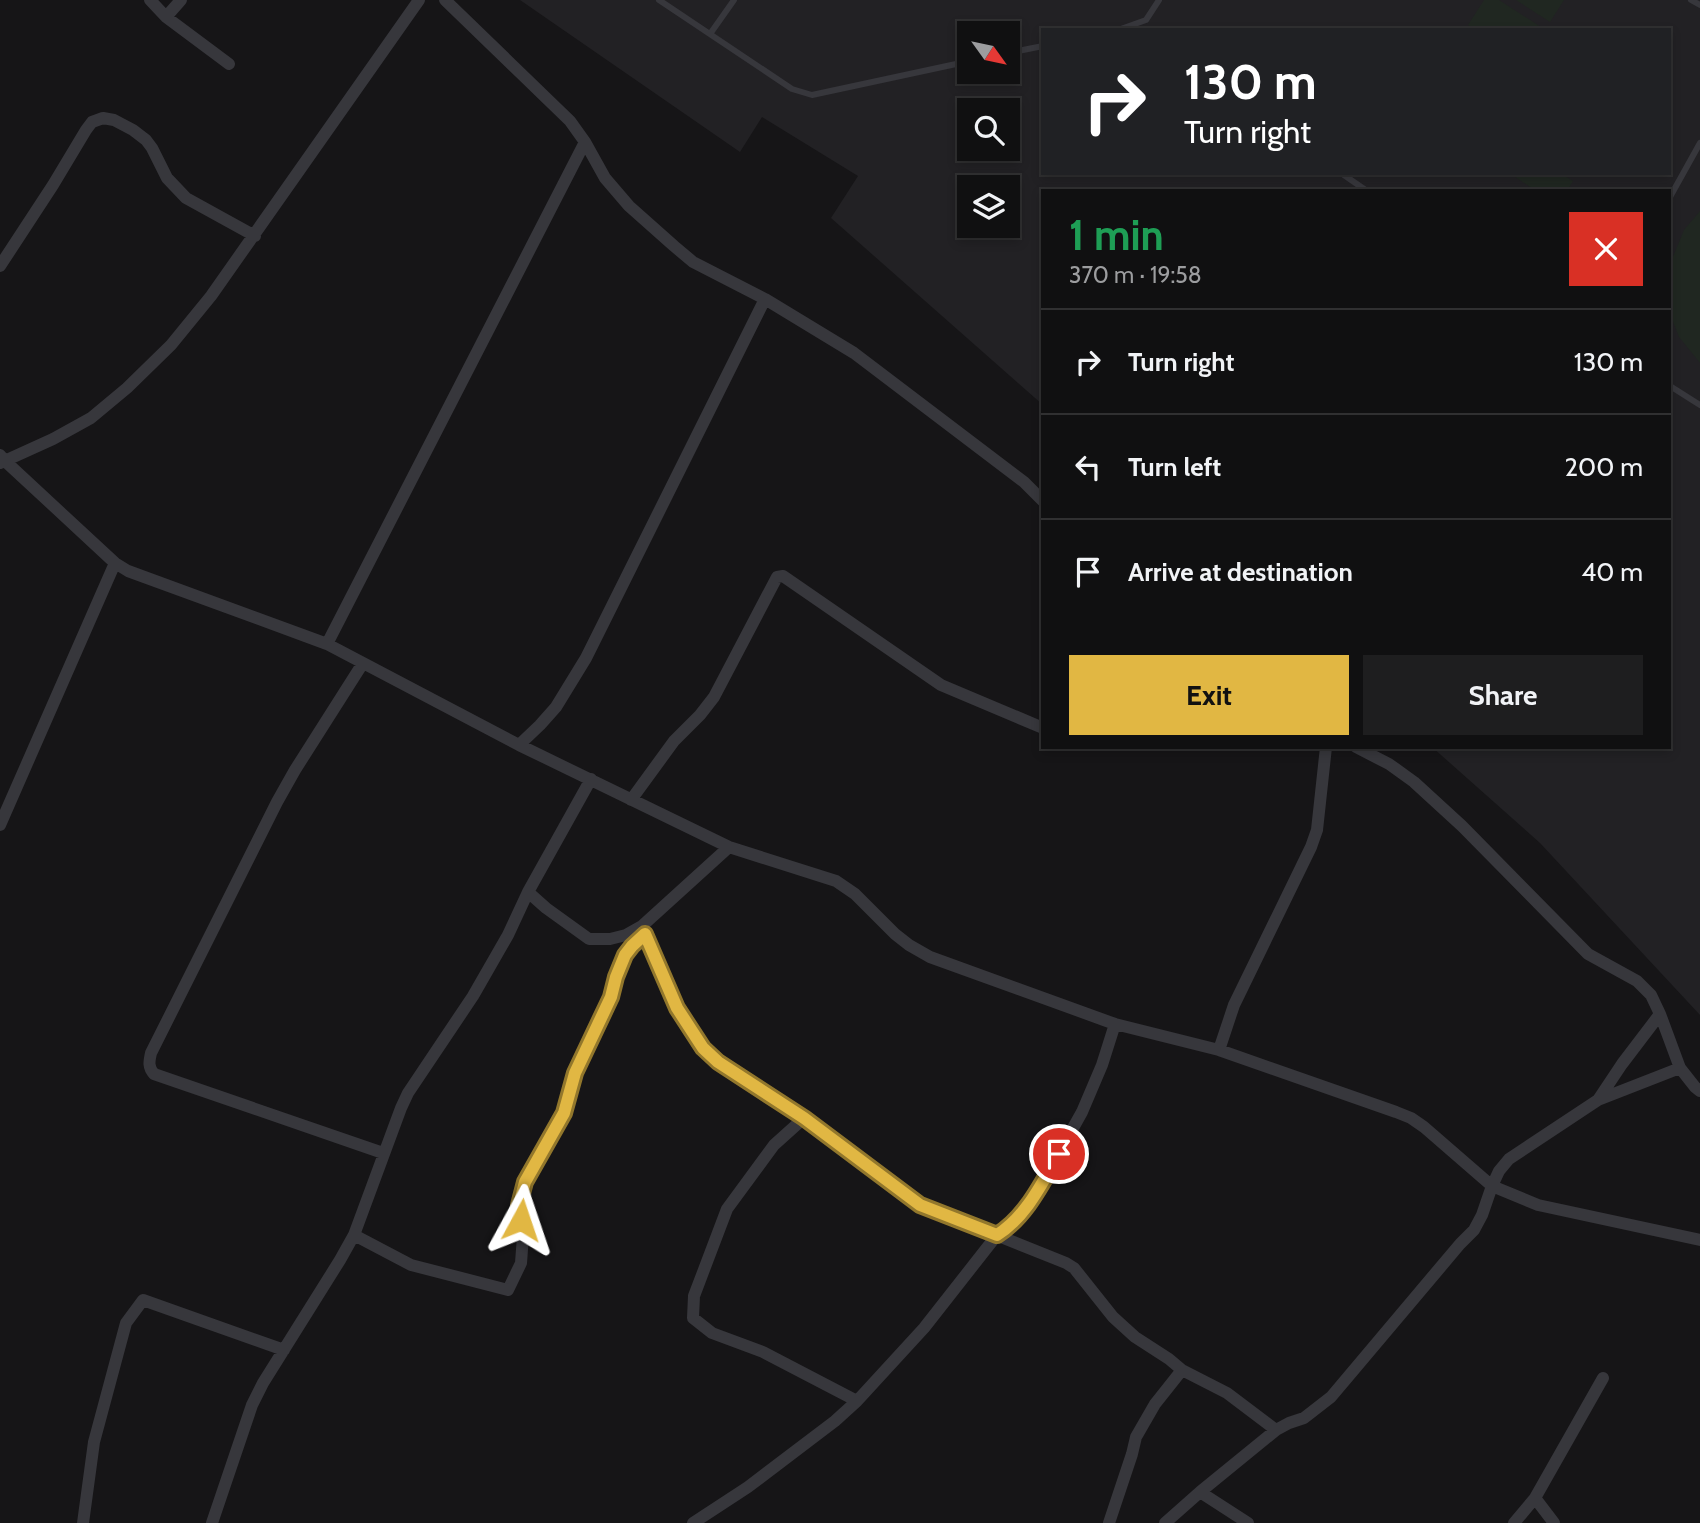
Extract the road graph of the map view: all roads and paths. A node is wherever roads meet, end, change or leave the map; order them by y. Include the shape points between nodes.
1 (150, 0) edge
2 (181, 0) edge
3 (419, 0) edge
4 (445, 0) edge
5 (659, 0) edge
6 (734, 0) edge
7 (1159, 0) edge
8 (1691, 0) edge
9 (1700, 5) edge
10 (166, 17) junction
11 (1124, 28) edge
12 (710, 34) junction
13 (1041, 46) edge
14 (1020, 51) edge
15 (229, 64) dead end
16 (957, 64) edge
17 (585, 142) junction
18 (1700, 143) edge
19 (1343, 175) edge
20 (1364, 189) edge
21 (1671, 195) edge
22 (255, 236) junction
23 (0, 266) edge
24 (765, 299) junction
25 (1671, 387) edge
26 (1700, 405) edge
27 (2, 460) edge
28 (1041, 499) edge
29 (115, 564) junction
30 (327, 644) junction
31 (363, 663) junction
32 (1041, 727) edge
33 (519, 745) junction
34 (1326, 749) edge
35 (1360, 749) edge
36 (591, 779) junction
37 (631, 800) junction
38 (0, 825) edge
39 (729, 847) junction
40 (528, 892) junction
41 (643, 930) junction
42 (1660, 1014) junction
43 (1115, 1024) junction
44 (1219, 1051) junction
45 (1680, 1068) junction
46 (1700, 1091) edge
47 (1598, 1100) junction
48 (804, 1118) junction
49 (383, 1153) junction
50 (1492, 1185) junction
51 (354, 1235) junction
52 (997, 1235) junction
53 (1700, 1240) edge
54 (284, 1350) junction
55 (1182, 1370) junction
56 (1603, 1378) dead end
57 (857, 1401) junction
58 (1276, 1430) junction
59 (1200, 1492) junction
60 (1535, 1498) junction
61 (83, 1523) edge
62 (212, 1523) edge
63 (693, 1523) edge
64 (1109, 1523) edge
65 (1165, 1523) edge
66 (1248, 1523) edge
67 (1514, 1523) edge
68 (1554, 1523) edge

1 - 10 street
2 - 10 street
3 - 22 street
4 - 17 street via 555,105
5 - 12 lane
6 - 12 lane
7 - 11 lane via 1146,20
8 - 9 lane
10 - 15 street
12 - 16 lane via 792,89 812,95
13 - 14 lane
17 - 24 street via 628,206 693,262
17 - 30 street
18 - 21 lane
19 - 20 lane
22 - 23 street via 186,198 167,178 146,140 103,118 86,130
22 - 27 street via 171,345 127,388 91,418
24 - 28 street via 853,353
24 - 33 street via 586,657 556,707
25 - 26 lane
27 - 29 street
29 - 30 street
29 - 38 street
30 - 31 street
31 - 33 street
31 - 49 street via 283,791 149,1061 154,1074
32 - 37 street via 941,685 783,576 777,577 714,697 674,741
33 - 36 street
34 - 44 street via 1311,847 1234,1005
35 - 42 street via 1414,782 1588,954 1637,981
36 - 37 street
36 - 40 street
37 - 39 street
39 - 41 street
39 - 43 street via 836,881 895,934 930,957
40 - 41 street via 589,939
40 - 49 street via 473,996 408,1093
41 - 48 street via 677,1008 703,1048
41 - 51 street via 625,955 575,1073 564,1113 525,1182 519,1205 521,1263 508,1290 411,1265
42 - 45 street
42 - 47 street
43 - 44 street
43 - 52 street via 1082,1112 1042,1184 1008,1228
44 - 50 street via 1411,1118
45 - 46 street
45 - 47 street
47 - 50 street via 1508,1159
48 - 52 street via 920,1205
48 - 57 street via 774,1145 727,1209 694,1296 693,1318 712,1334 763,1352
49 - 51 street
50 - 53 street via 1538,1205
50 - 58 street via 1474,1230 1331,1397 1304,1418
51 - 54 street
52 - 55 street via 1074,1268 1113,1317
52 - 57 street via 924,1328
54 - 61 street via 143,1300 126,1323 94,1442
54 - 62 street via 252,1405
55 - 58 street via 1227,1393
55 - 64 street via 1136,1437
56 - 60 street
57 - 63 street via 748,1488
58 - 59 street
59 - 65 street
59 - 66 street
60 - 67 street
60 - 68 street

